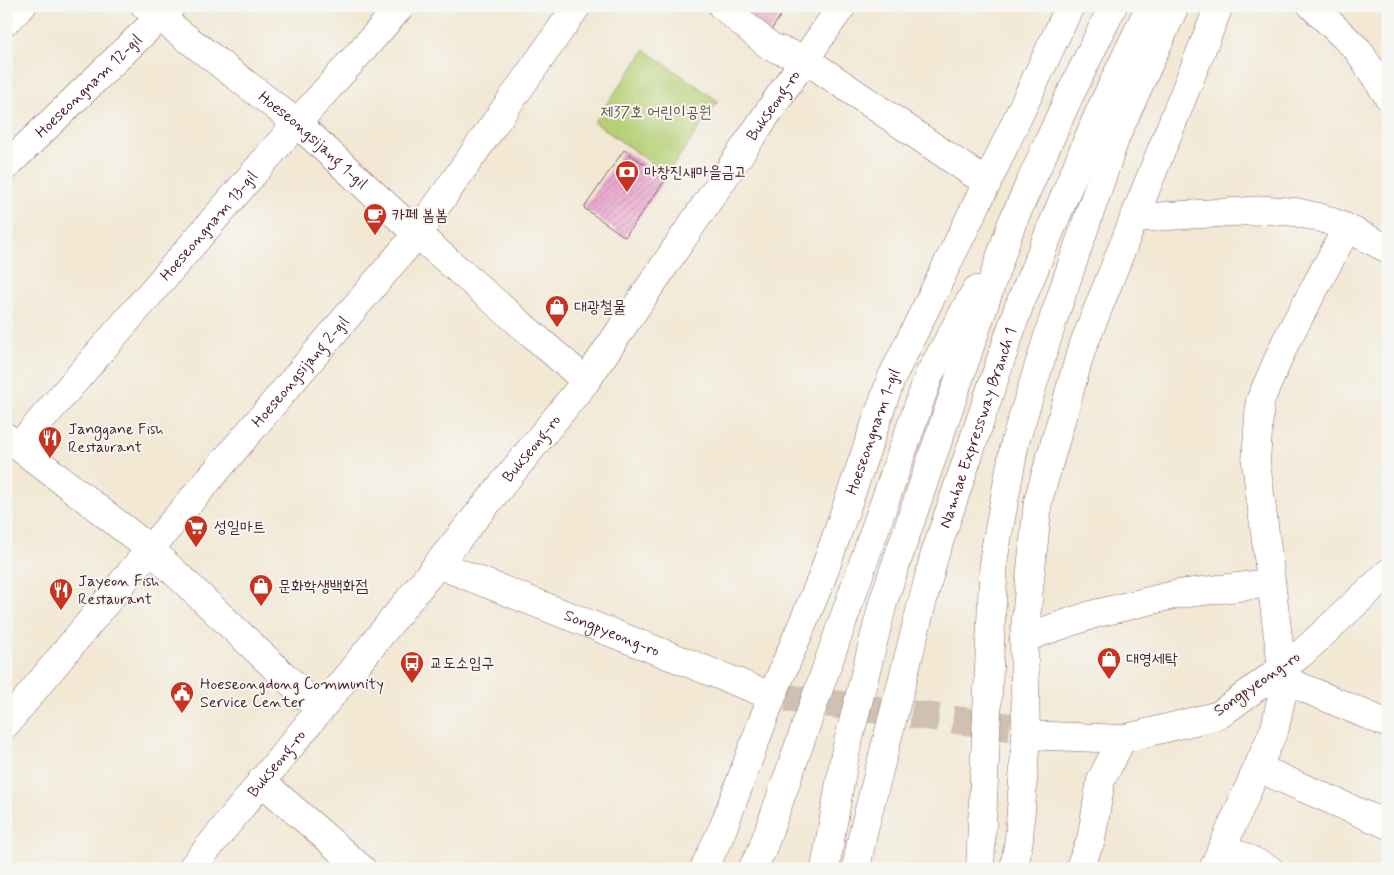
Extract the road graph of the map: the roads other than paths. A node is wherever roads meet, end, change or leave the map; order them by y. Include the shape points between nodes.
1 (22, 6) edge
2 (401, 6) edge
3 (577, 6) edge
4 (722, 6) edge
5 (842, 6) edge
6 (1070, 6) edge
7 (1113, 6) edge
8 (1150, 6) edge
9 (1175, 6) edge
10 (1219, 6) edge
11 (1312, 6) edge
12 (158, 10) edge
13 (6, 21) edge
14 (805, 59) junction
15 (1388, 96) edge
16 (298, 123) junction
17 (6, 166) edge
18 (987, 183) junction
19 (1134, 218) junction
20 (1012, 223) junction
21 (1347, 228) junction
22 (417, 234) junction
23 (1388, 249) edge
24 (586, 381) junction
25 (12, 442) edge
26 (150, 549) junction
27 (437, 564) junction
28 (1388, 573) edge
29 (1271, 583) junction
30 (1024, 638) junction
31 (1284, 674) junction
32 (779, 697) junction
33 (320, 710) junction
34 (6, 724) edge
35 (1388, 724) edge
36 (1018, 731) junction
37 (1122, 739) junction
38 (1258, 768) junction
39 (261, 781) junction
40 (1388, 825) edge
41 (1218, 858) edge
42 (757, 863) edge
43 (191, 869) edge
44 (362, 869) edge
45 (704, 869) edge
46 (824, 869) edge
47 (856, 869) edge
48 (980, 869) edge
49 (1014, 869) edge
50 (1079, 869) edge
51 (1269, 869) edge

1 - 13 main road
2 - 16 main road, Hoeseongnam 13-gil
3 - 22 main road, Hoeseongsijang 2-gil
4 - 14 main road via 771,47
5 - 14 main road, Bukseong-ro
6 - 18 main road, Hoeseongnam 1-gil
7 - 20 main road, Namhae Expressway Branch 1
8 - 47 main road, Namhae Expressway Branch 1 via 1098,114 1019,306 934,558 862,833
9 - 48 main road via 1116,136 1014,442 994,556
10 - 19 main road
11 - 15 main road via 1358,50
12 - 16 main road, Hoeseongsijang 1-gil
12 - 17 main road, Hoeseongnam 12-gil
14 - 18 main road
14 - 24 main road, Bukseong-ro
16 - 22 main road, Hoeseongsijang 1-gil
16 - 25 main road, Hoeseongnam 13-gil
18 - 32 main road, Hoeseongnam 1-gil via 891,379
19 - 21 main road via 1267,210 1322,218
19 - 30 main road via 1081,351 1038,501
20 - 42 main road, bridge via 929,375
20 - 46 main road, Namhae Expressway Branch 1 via 884,599 845,754
21 - 23 main road
21 - 29 main road via 1286,340 1260,401 1256,462
22 - 24 main road, Hoeseongsijang 1-gil
22 - 26 main road, Hoeseongsijang 2-gil
24 - 27 main road, Bukseong-ro
25 - 26 main road
26 - 33 main road
26 - 34 main road, Hoeseongsijang 2-gil
27 - 32 main road, Songpyeong-ro
27 - 33 main road, Bukseong-ro
28 - 31 main road, Songpyeong-ro via 1301,654
29 - 30 main road via 1178,594 1094,614
29 - 31 main road
30 - 36 main road
31 - 35 main road
31 - 37 main road, Songpyeong-ro via 1219,716
31 - 38 main road via 1278,721
32 - 45 main road, Hoeseongnam 1-gil
33 - 39 main road, Bukseong-ro
36 - 37 main road, Songpyeong-ro
36 - 49 main road via 1019,839
37 - 50 main road via 1101,780 1091,840
38 - 40 main road
38 - 41 main road
39 - 43 main road, Bukseong-ro
39 - 44 main road
41 - 51 main road

